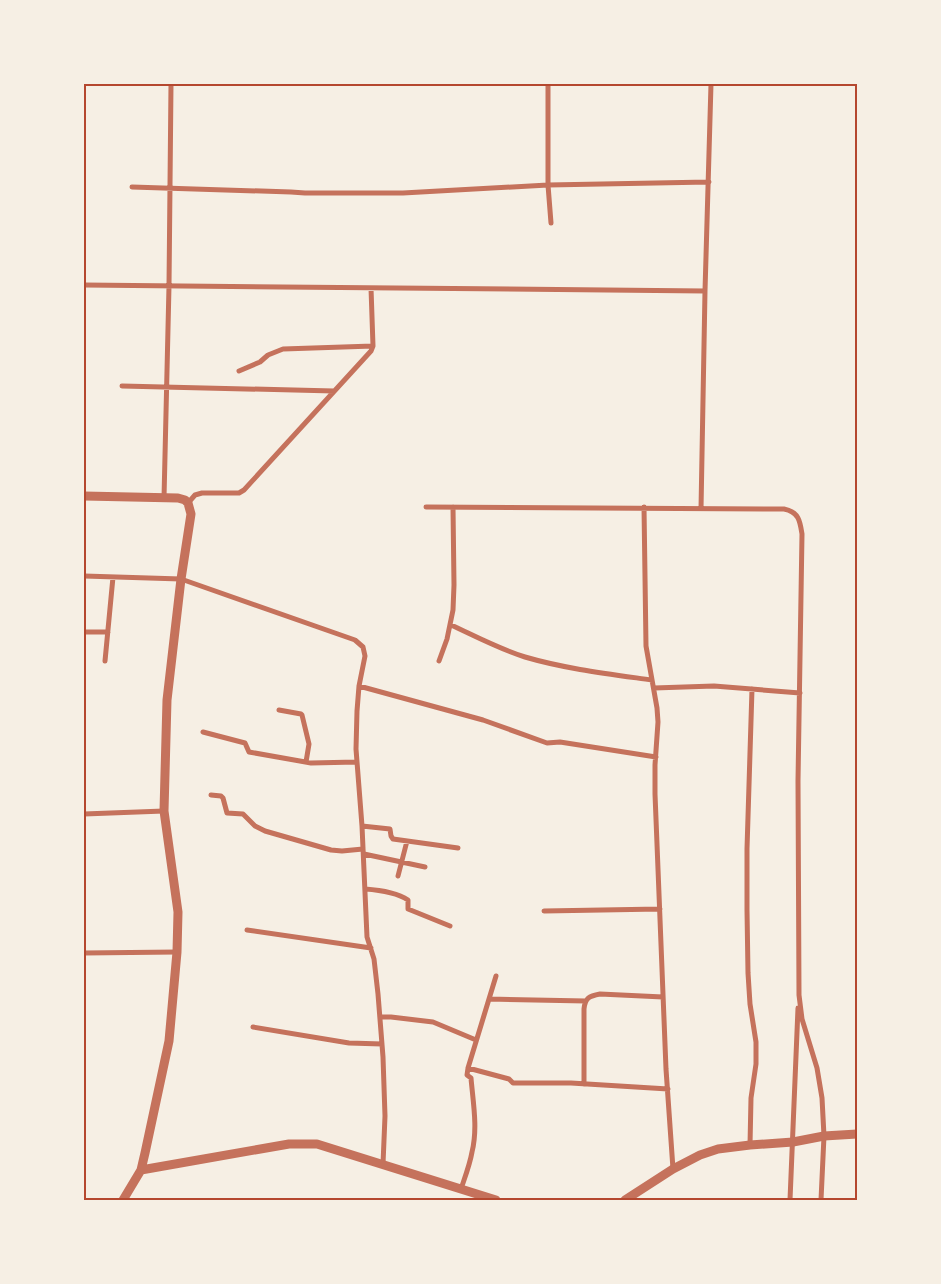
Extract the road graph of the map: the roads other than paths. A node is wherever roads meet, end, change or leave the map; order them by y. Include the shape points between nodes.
1 (171, 84) edge
2 (548, 84) edge
3 (711, 84) edge
4 (709, 182) junction
5 (548, 186) junction
6 (132, 187) dead end
7 (170, 188) junction
8 (551, 223) dead end
9 (84, 285) edge
10 (169, 286) junction
11 (371, 288) junction
12 (705, 291) junction
13 (373, 346) junction
14 (239, 371) dead end
15 (122, 386) dead end
16 (166, 387) junction
17 (334, 391) junction
18 (84, 496) edge
19 (164, 498) junction
20 (188, 503) junction
21 (426, 507) dead end
22 (453, 507) junction
23 (644, 508) junction
24 (701, 509) junction
25 (84, 576) edge
26 (113, 577) junction
27 (181, 579) junction
28 (451, 625) junction
29 (84, 632) edge
30 (108, 632) junction
31 (105, 661) dead end
32 (439, 661) dead end
33 (652, 680) junction
34 (359, 686) junction
35 (654, 688) junction
36 (752, 689) junction
37 (800, 693) junction
38 (279, 710) dead end
39 (203, 732) dead end
40 (656, 757) junction
41 (306, 762) junction
42 (358, 762) junction
43 (211, 795) dead end
44 (164, 811) junction
45 (84, 814) edge
46 (362, 826) junction
47 (407, 841) junction
48 (458, 848) dead end
49 (363, 852) junction
50 (401, 863) junction
51 (425, 867) dead end
52 (398, 876) dead end
53 (365, 889) junction
54 (660, 909) junction
55 (544, 911) dead end
56 (450, 926) dead end
57 (247, 930) dead end
58 (371, 948) junction
59 (177, 952) junction
60 (84, 953) edge
61 (496, 976) dead end
62 (799, 995) junction
63 (664, 997) junction
64 (489, 999) junction
65 (586, 1001) junction
66 (380, 1018) junction
67 (253, 1027) dead end
68 (476, 1040) junction
69 (382, 1044) junction
70 (468, 1068) junction
71 (584, 1084) junction
72 (668, 1090) junction
73 (857, 1134) edge
74 (824, 1136) junction
75 (793, 1142) junction
76 (750, 1145) junction
77 (383, 1164) junction
78 (673, 1169) junction
79 (141, 1170) junction
80 (461, 1189) junction
81 (123, 1200) edge
82 (496, 1200) edge
83 (625, 1200) edge
84 (790, 1200) edge
85 (821, 1200) edge

1 - 7 street
2 - 5 street
3 - 4 street
4 - 5 street
4 - 12 street
5 - 7 street via 394,193
5 - 8 street
6 - 7 street
7 - 10 street
9 - 10 street
10 - 11 street
10 - 16 street
11 - 12 street
11 - 13 street
12 - 24 street
13 - 14 street via 283,349
13 - 17 street
15 - 16 street
16 - 17 street
16 - 19 street
17 - 20 street via 244,490 239,493 202,493
18 - 19 street
19 - 20 street via 178,498
20 - 27 street via 191,514
21 - 22 street
22 - 23 street
22 - 28 street via 454,600
23 - 24 street
23 - 33 street via 645,628
24 - 37 street via 784,509 799,519 802,534
25 - 26 street
26 - 27 street
26 - 30 street
27 - 34 street via 355,640 363,647 365,656
27 - 44 street via 167,700
28 - 32 street
28 - 33 street via 540,661
29 - 30 street
30 - 31 street
33 - 35 street
34 - 40 street via 483,720 547,743 560,742
34 - 42 street via 356,711
35 - 36 street via 714,686
35 - 40 street via 658,722
36 - 37 street
36 - 76 street via 747,910 749,989 756,1064
37 - 62 street
38 - 41 street via 302,715 309,744
39 - 41 street via 245,743 249,752
40 - 54 street
41 - 42 street
42 - 46 street
43 - 49 street via 224,798 227,813 243,814 255,826 266,831 331,850
44 - 45 street
44 - 59 street via 178,912
46 - 47 street via 390,829 392,838
46 - 49 street
47 - 48 street
47 - 50 street
49 - 50 street
49 - 53 street
50 - 51 street
50 - 52 street
53 - 56 street via 403,897 407,899 408,910
53 - 58 street via 367,937
54 - 55 street
54 - 63 street
57 - 58 street
58 - 66 street
59 - 60 street
59 - 79 street via 169,1041
61 - 64 street
62 - 74 street via 802,1019 817,1068
62 - 75 street
63 - 65 street via 600,994
63 - 72 street
64 - 65 street
64 - 68 street
65 - 71 street
66 - 68 street via 433,1022
66 - 69 street
67 - 69 street via 349,1043
68 - 70 street
69 - 77 street
70 - 71 street via 509,1079 513,1084
70 - 80 street via 474,1109 474,1139
71 - 72 street
72 - 78 street
73 - 74 street
74 - 75 street
74 - 85 street
75 - 76 street
75 - 84 street
76 - 78 street via 718,1149
77 - 79 street via 317,1144 289,1144
77 - 80 street
78 - 83 street
79 - 81 street
80 - 82 street

